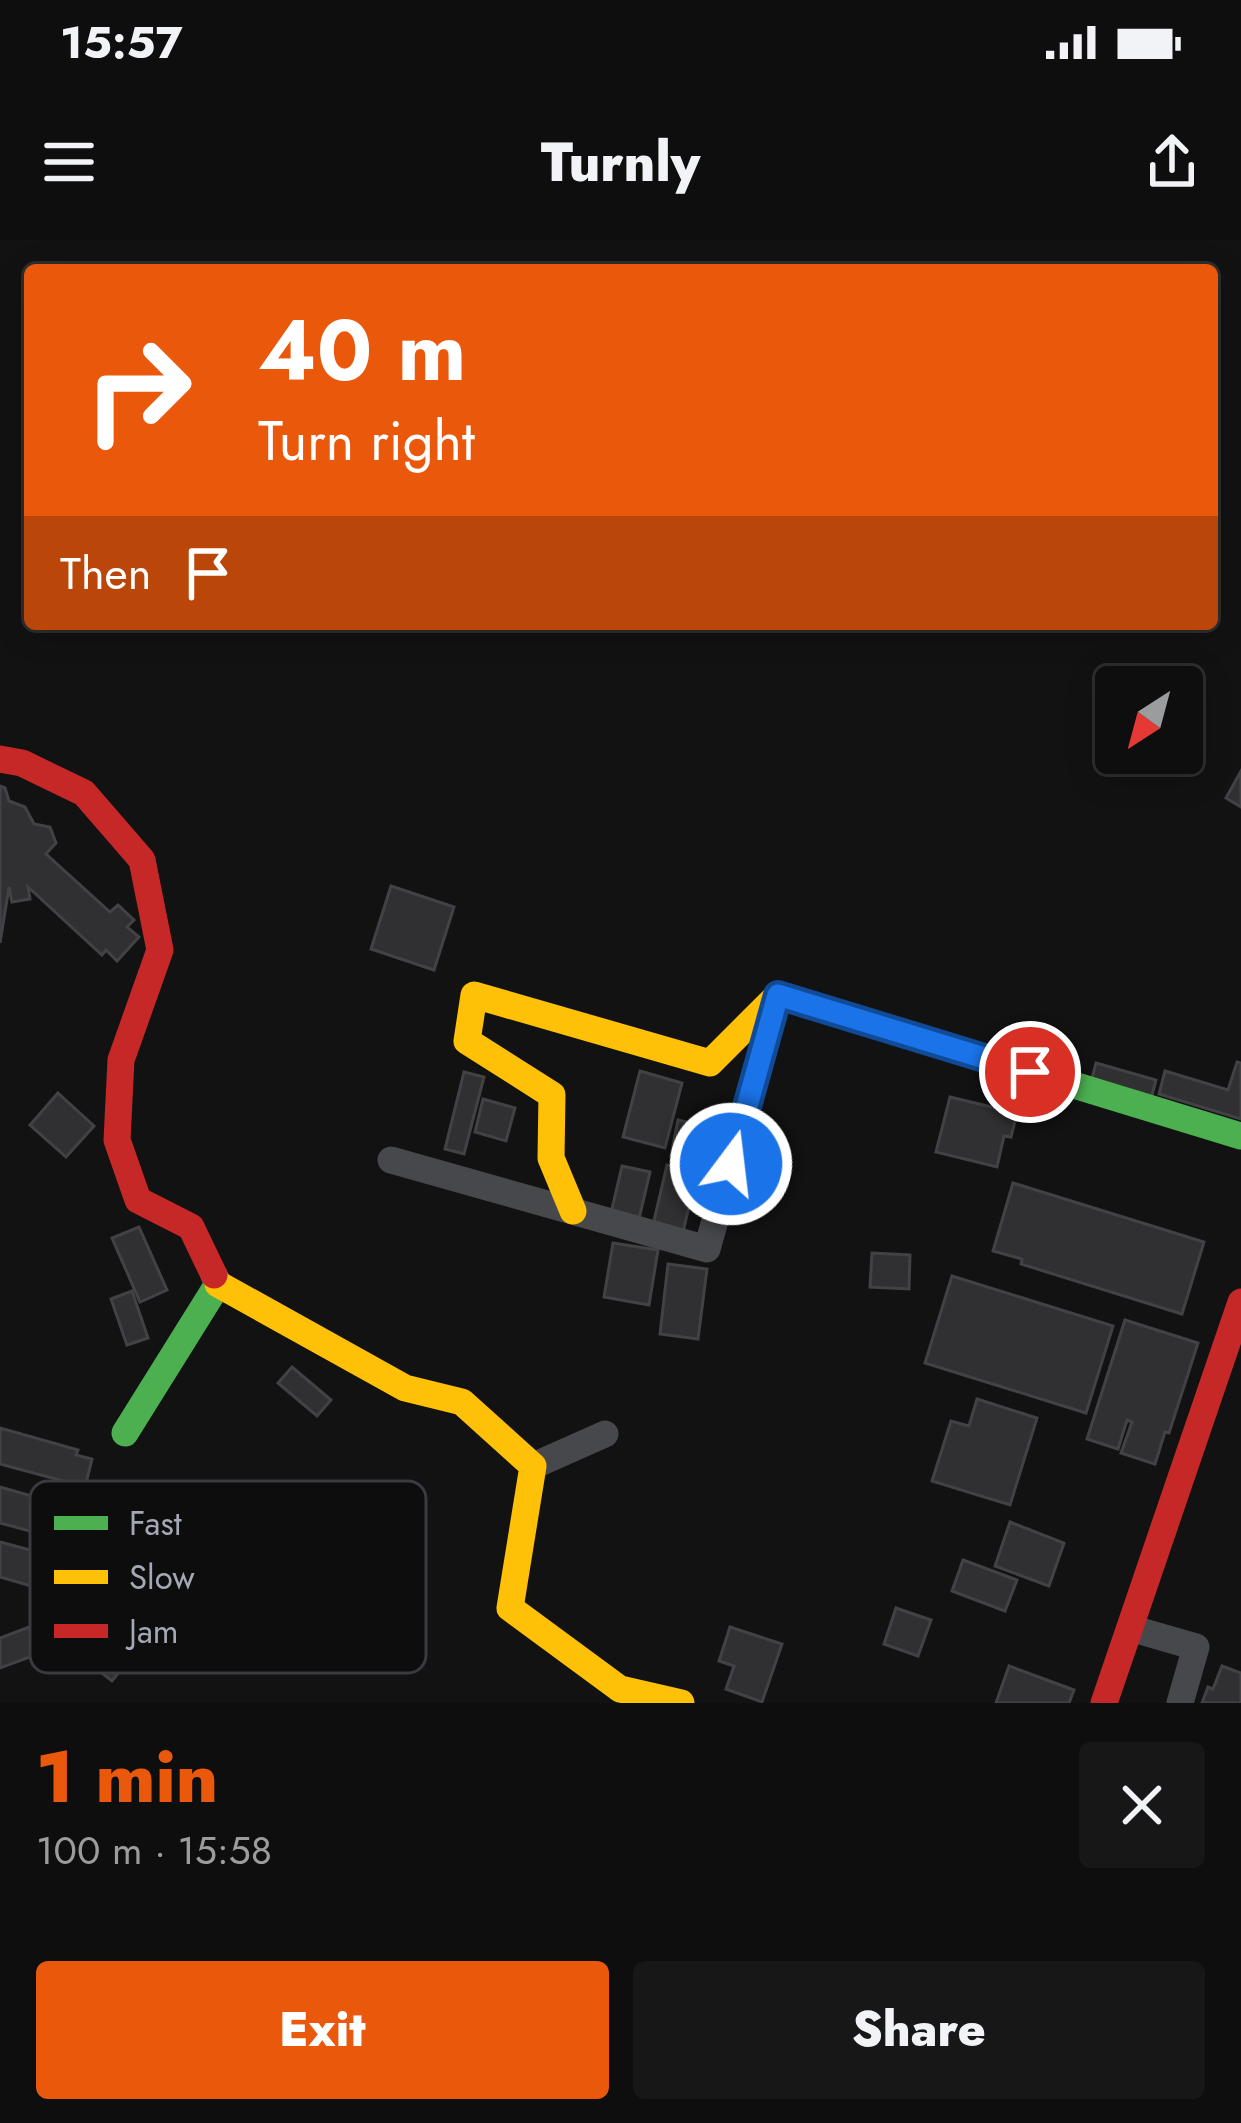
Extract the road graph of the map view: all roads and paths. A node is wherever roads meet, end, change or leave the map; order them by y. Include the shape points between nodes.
1 (0, 758) edge
2 (778, 995) junction
3 (1241, 1136) edge
4 (391, 1160) dead end
5 (573, 1211) junction
6 (218, 1284) junction
7 (1241, 1302) edge
8 (125, 1432) dead end
9 (605, 1434) dead end
10 (533, 1466) junction
11 (1130, 1628) junction
12 (682, 1703) edge
13 (1104, 1703) edge
14 (1180, 1703) edge

1 - 6 street via 84,793 142,860 160,950 121,1060 117,1140 138,1200 191,1227
2 - 3 street
2 - 5 street via 707,1249
2 - 5 street via 710,1064 474,995 467,1041 551,1095 551,1158
4 - 5 street
6 - 8 street
6 - 10 street via 406,1388 462,1402
7 - 11 street
9 - 10 street
10 - 12 street via 510,1607 620,1688
11 - 13 street
11 - 14 street via 1196,1647

